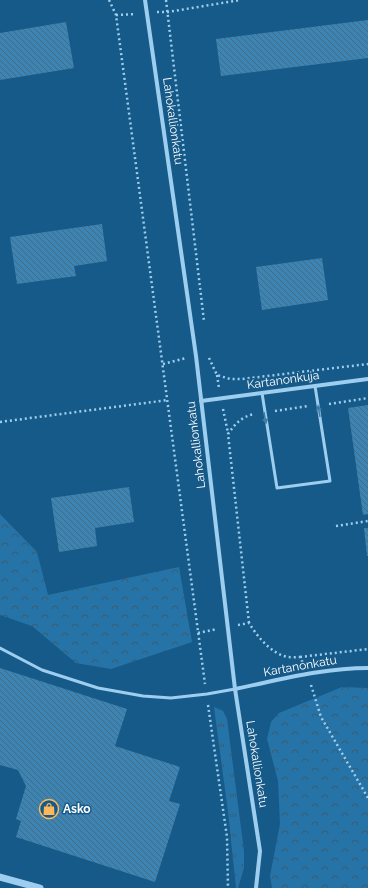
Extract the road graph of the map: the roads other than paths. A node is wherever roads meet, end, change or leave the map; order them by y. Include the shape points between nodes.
1 (145, 0) edge
2 (368, 379) edge
3 (315, 386) junction
4 (262, 393) junction
5 (201, 401) junction
6 (0, 648) edge
7 (368, 668) edge
8 (235, 689) junction
9 (0, 877) edge
10 (40, 888) edge
11 (256, 888) edge

1 - 5 street, Lahokallionkatu
2 - 3 street, Kartanonkuja
3 - 4 street, Kartanonkuja
4 -> 3 lane via 277,488 330,481
4 - 5 street, Kartanonkuja
5 - 8 street, Lahokallionkatu
6 - 8 lane via 42,670 98,688 143,696 171,698
7 - 8 street, Kartanonkatu via 346,668
8 - 11 street, Lahokallionkatu via 260,851
9 - 10 street

